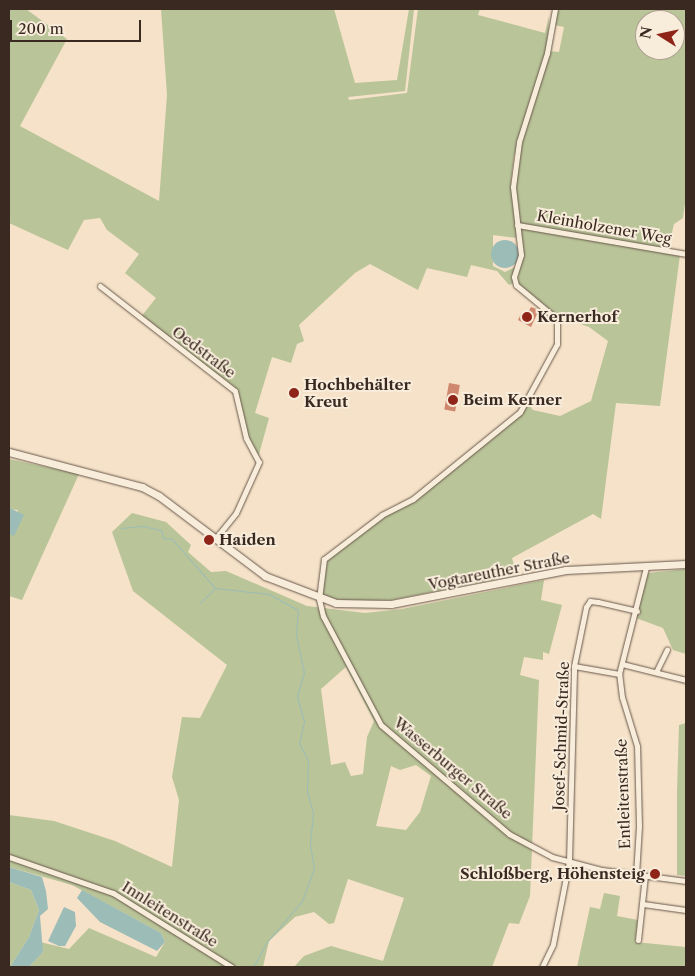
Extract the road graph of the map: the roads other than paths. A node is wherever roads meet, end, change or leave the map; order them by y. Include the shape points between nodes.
1 (555, 9) edge
2 (517, 225) junction
3 (686, 254) edge
4 (100, 286) dead end
5 (9, 452) edge
6 (216, 538) junction
7 (686, 564) edge
8 (646, 567) junction
9 (318, 599) junction
10 (637, 611) junction
11 (667, 649) dead end
12 (622, 664) junction
13 (574, 666) junction
14 (656, 672) junction
15 (619, 674) junction
16 (686, 680) edge
17 (9, 857) edge
18 (569, 862) junction
19 (636, 875) junction
20 (645, 876) junction
21 (686, 881) edge
22 (643, 904) junction
23 (686, 910) edge
24 (638, 940) dead end
25 (232, 967) edge
26 (542, 967) edge

1 - 2 street via 547,53 514,166
2 - 3 street, Kleinholzener Weg
2 - 9 street via 520,255 514,277 516,286 557,319 557,344 520,412 413,499 382,515 324,559
4 - 6 street, Oedstraße via 236,391 246,438 259,462 236,513
5 - 6 main road via 142,487
6 - 9 main road via 265,576
7 - 8 main road, Vogtareuther Straße
8 - 9 main road, Vogtareuther Straße via 566,570 391,604 359,606
8 - 10 street, Entleitenstraße
9 - 18 street, Wasserburger Straße via 322,616 375,716 386,730 509,834 536,850
10 - 12 street, Entleitenstraße
10 - 13 street, Josef-Schmid-Straße via 590,601
11 - 14 street
12 - 14 street
12 - 15 street, Entleitenstraße
13 - 15 street
13 - 18 street, Josef-Schmid-Straße
14 - 16 street
15 - 19 street, Entleitenstraße via 622,697 637,746 639,826
17 - 25 street, Innleitenstraße via 114,893
18 - 19 street, Wasserburger Straße
18 - 26 street, Josef-Schmid-Straße via 553,944
19 - 20 street, Wasserburger Straße
20 - 21 street, Wasserburger Straße
20 - 22 street
22 - 23 street
22 - 24 street

